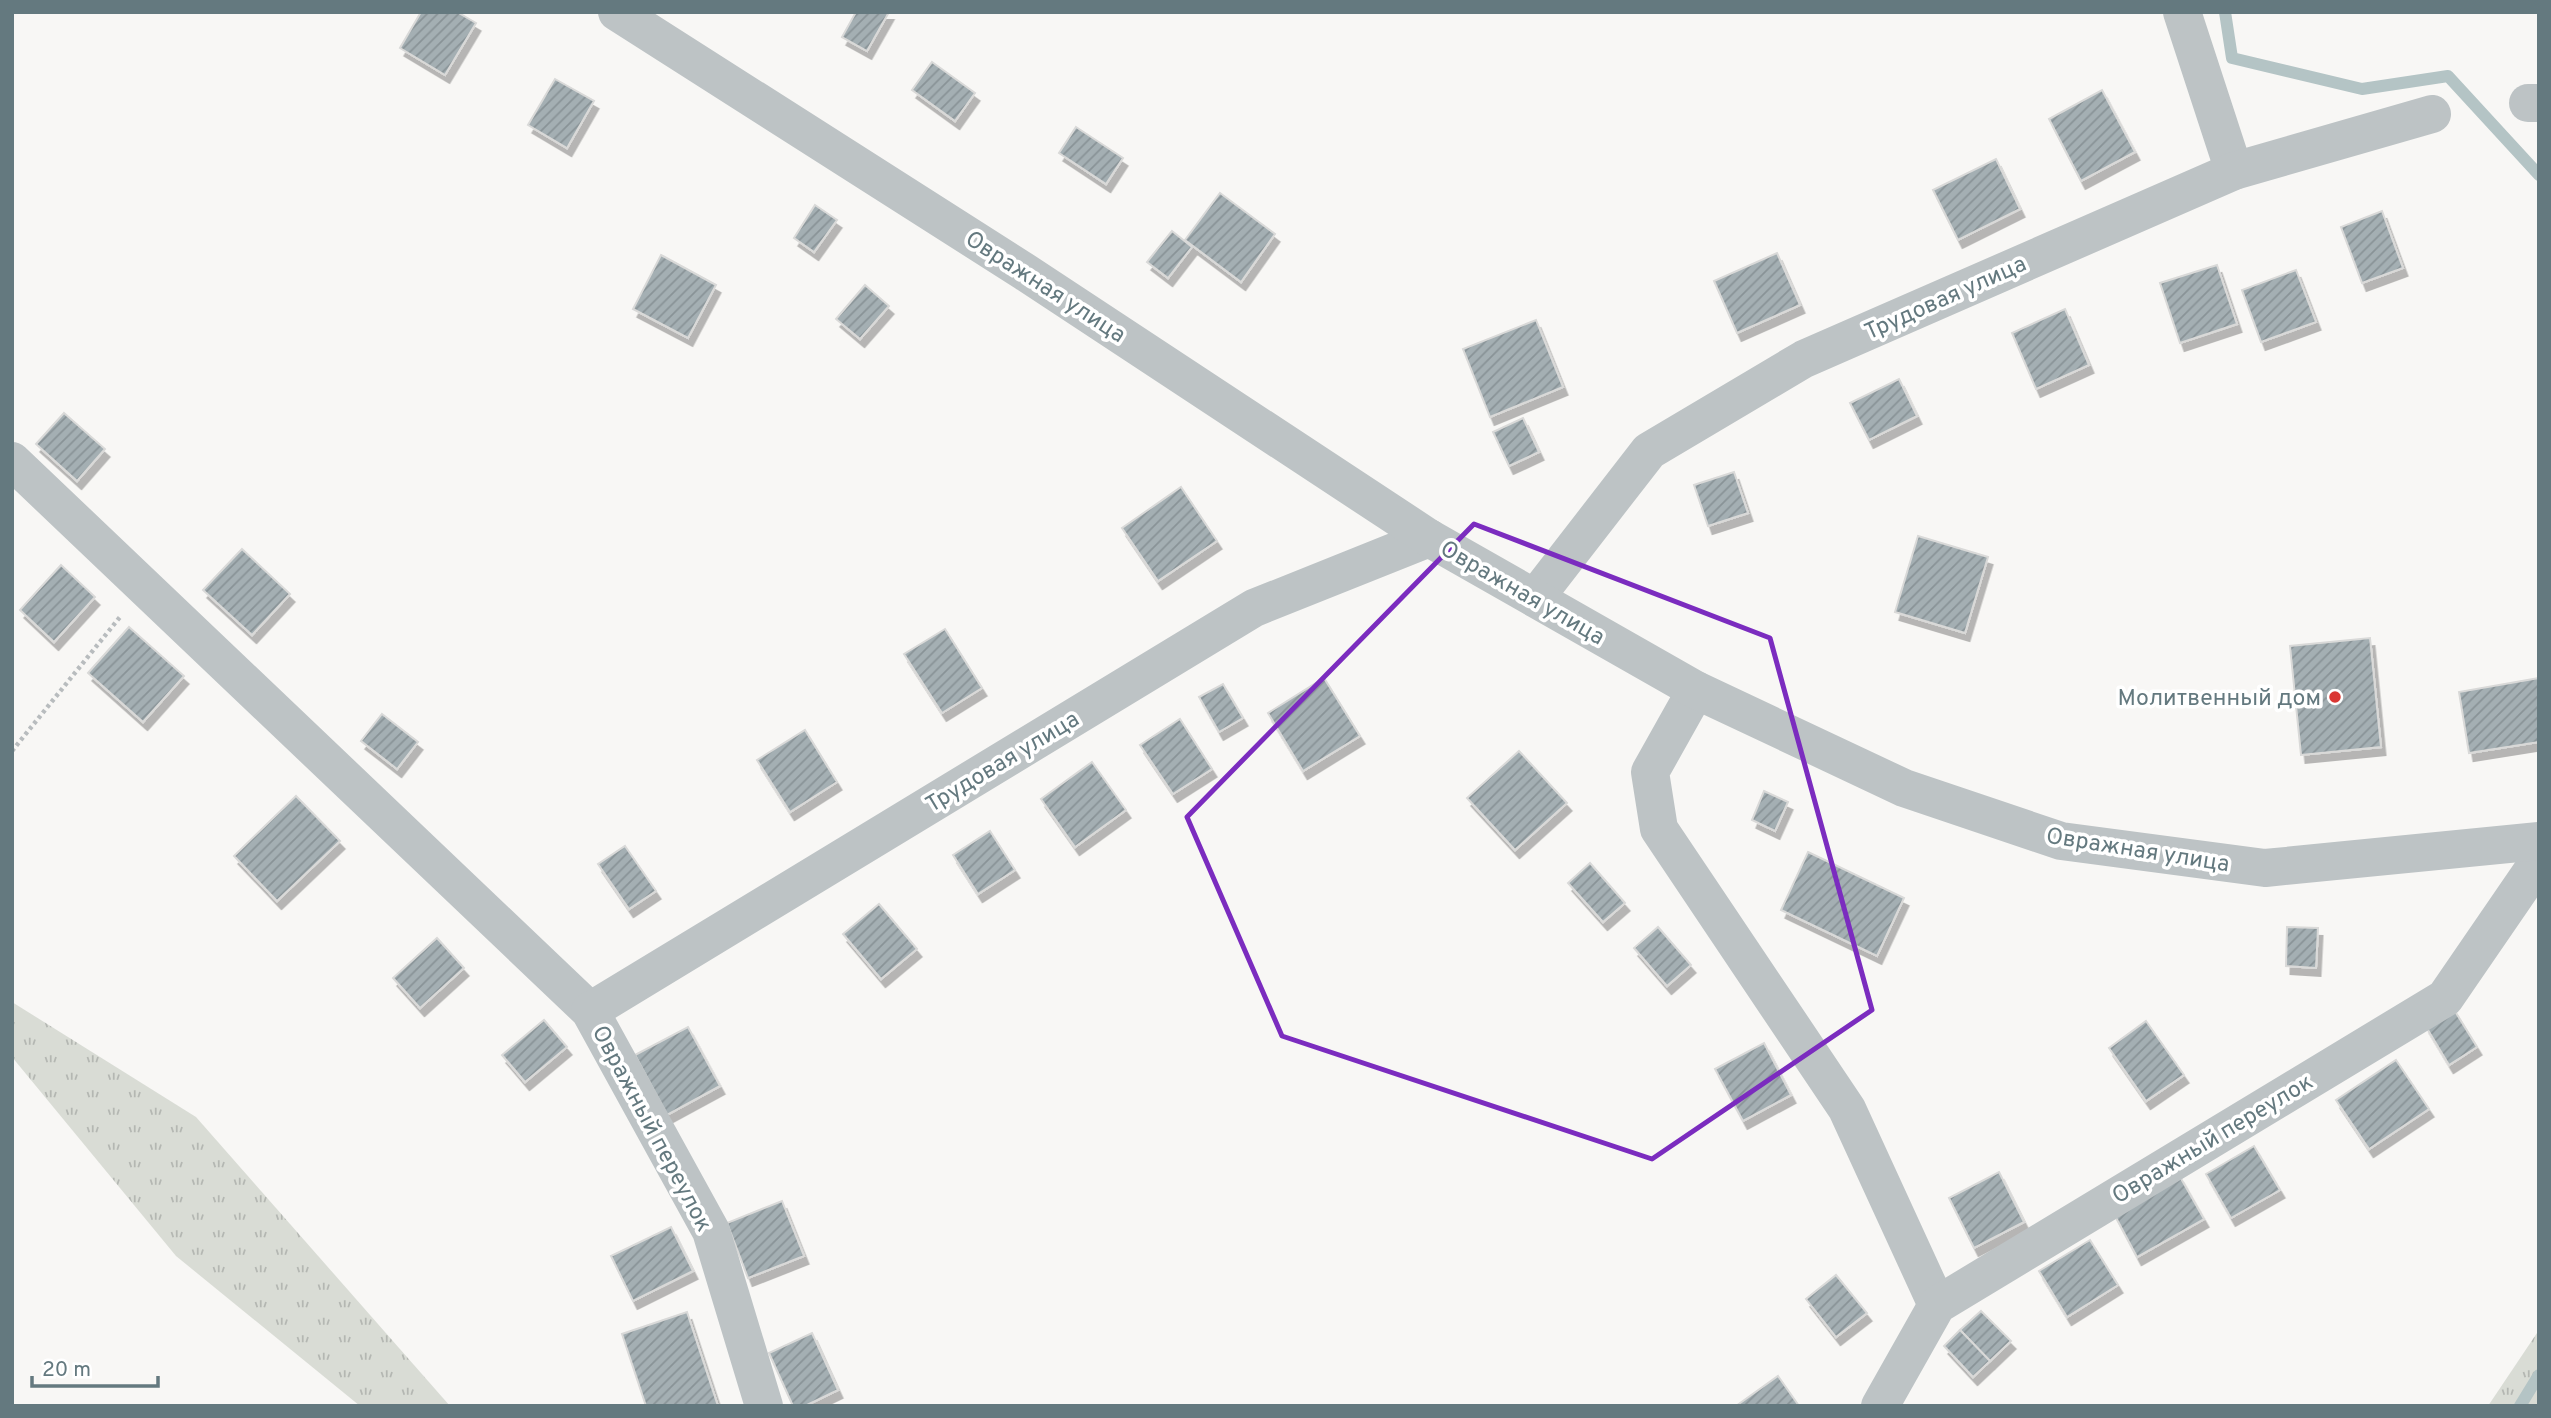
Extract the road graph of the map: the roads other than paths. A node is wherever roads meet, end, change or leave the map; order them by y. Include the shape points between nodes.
1 (617, 12) edge
2 (2182, 12) edge
3 (2432, 114) dead end
4 (2234, 171) junction
5 (12, 461) edge
6 (1429, 538) junction
7 (1535, 598) junction
8 (1696, 691) junction
9 (2539, 841) edge
10 (2539, 861) edge
11 (590, 1011) junction
12 (1937, 1305) junction
13 (764, 1406) edge
14 (1880, 1406) edge

1 - 6 street, Овражная улица via 1013,264
2 - 4 street
3 - 4 street, Трудовая улица
4 - 7 street, Трудовая улица via 1804,359 1649,451
5 - 11 street, Овражный переулок
6 - 7 street, Овражная улица
6 - 11 street, Трудовая улица via 1254,608
7 - 8 street, Овражная улица
8 - 9 street, Овражная улица via 1903,788 2062,841 2265,869
8 - 12 street via 1650,772 1659,829 1847,1109
10 - 12 street, Овражный переулок via 2445,998
11 - 13 street, Овражный переулок via 711,1231
12 - 14 street, Овражный переулок

